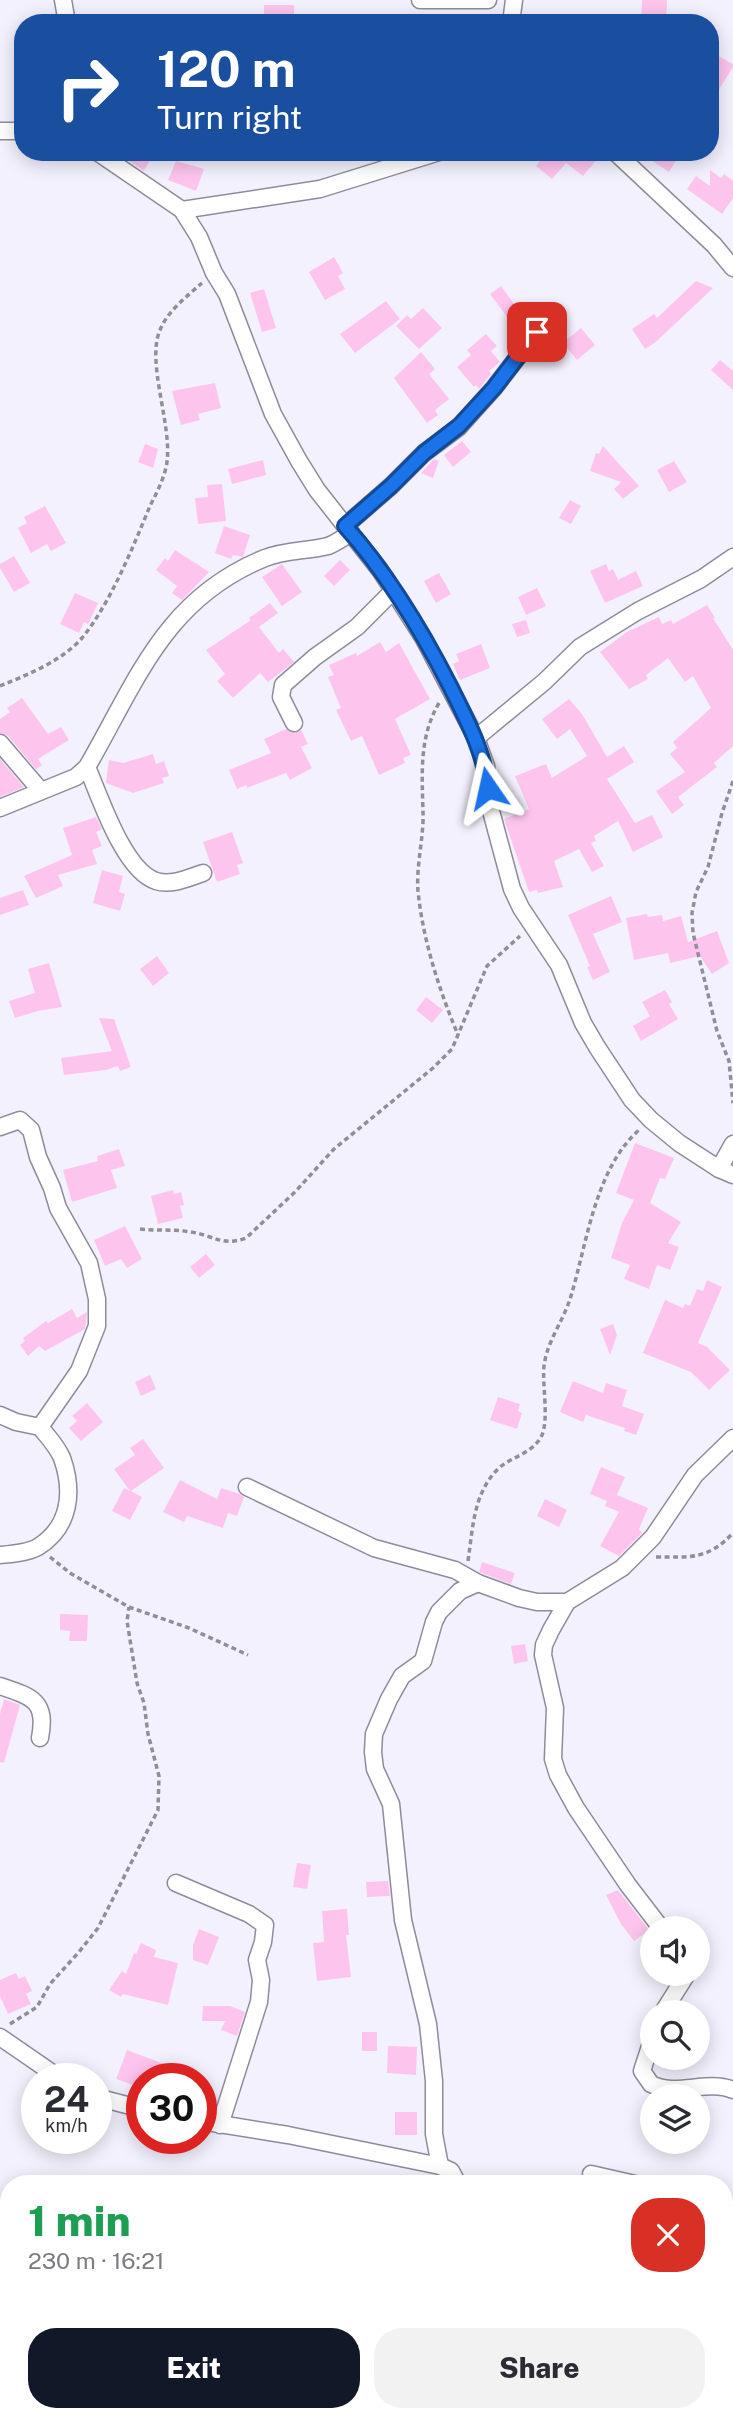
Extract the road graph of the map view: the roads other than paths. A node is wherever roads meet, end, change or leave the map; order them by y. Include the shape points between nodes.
1 (420, 0) edge
2 (488, 0) edge
3 (110, 161) edge
4 (410, 161) edge
5 (625, 161) edge
6 (182, 210) junction
7 (733, 268) edge
8 (537, 332) dead end
9 (348, 529) junction
10 (732, 559) edge
11 (393, 591) junction
12 (294, 723) dead end
13 (476, 738) junction
14 (0, 743) edge
15 (87, 767) junction
16 (41, 791) junction
17 (0, 808) edge
18 (203, 873) dead end
19 (0, 1127) edge
20 (733, 1144) edge
21 (726, 1172) edge
22 (0, 1415) edge
23 (40, 1427) junction
24 (733, 1438) edge
25 (247, 1487) dead end
26 (0, 1555) edge
27 (472, 1579) junction
28 (567, 1602) junction
29 (0, 1686) edge
30 (40, 1738) dead end
31 (176, 1883) dead end
32 (652, 1916) edge
33 (1, 2038) edge
34 (38, 2063) edge
35 (642, 2070) edge
36 (733, 2090) edge
37 (217, 2124) edge
38 (220, 2125) junction
39 (440, 2166) junction
40 (591, 2174) dead end
41 (454, 2175) edge
42 (595, 2175) edge

1 - 2 street
3 - 6 street
4 - 6 street via 320,189
5 - 7 street
6 - 9 street via 227,294 273,414 317,490
8 - 9 street via 459,426 424,453
9 - 11 street
9 - 15 street via 330,545 268,556 193,602 143,666
10 - 13 street via 580,647
11 - 12 street via 357,627 283,685 281,696
11 - 13 street via 425,639
13 - 21 street via 512,889 558,965 583,1023 632,1100 651,1120
14 - 16 street
15 - 16 street via 76,777
15 - 18 street via 120,840 144,875 170,883
16 - 17 street
19 - 23 street via 20,1120 31,1130 58,1208 96,1283 95,1332 79,1371
20 - 21 street
22 - 23 street
23 - 26 street via 62,1458 68,1511 38,1546
24 - 28 street via 695,1475 653,1537 622,1569
25 - 27 street via 374,1548
27 - 28 street via 528,1600
27 - 39 street via 439,1612 423,1661 402,1676 374,1734 373,1752 391,1804 403,1920 428,2024
28 - 32 street via 547,1637 543,1655 555,1708 553,1759 576,1808
29 - 30 street via 37,1704 43,1714
31 - 38 street via 265,1925 257,1960 259,2003
33 - 34 street
35 - 36 street via 651,2084 671,2089 713,2086
37 - 38 street
38 - 39 street via 288,2134
39 - 41 street
40 - 42 street

